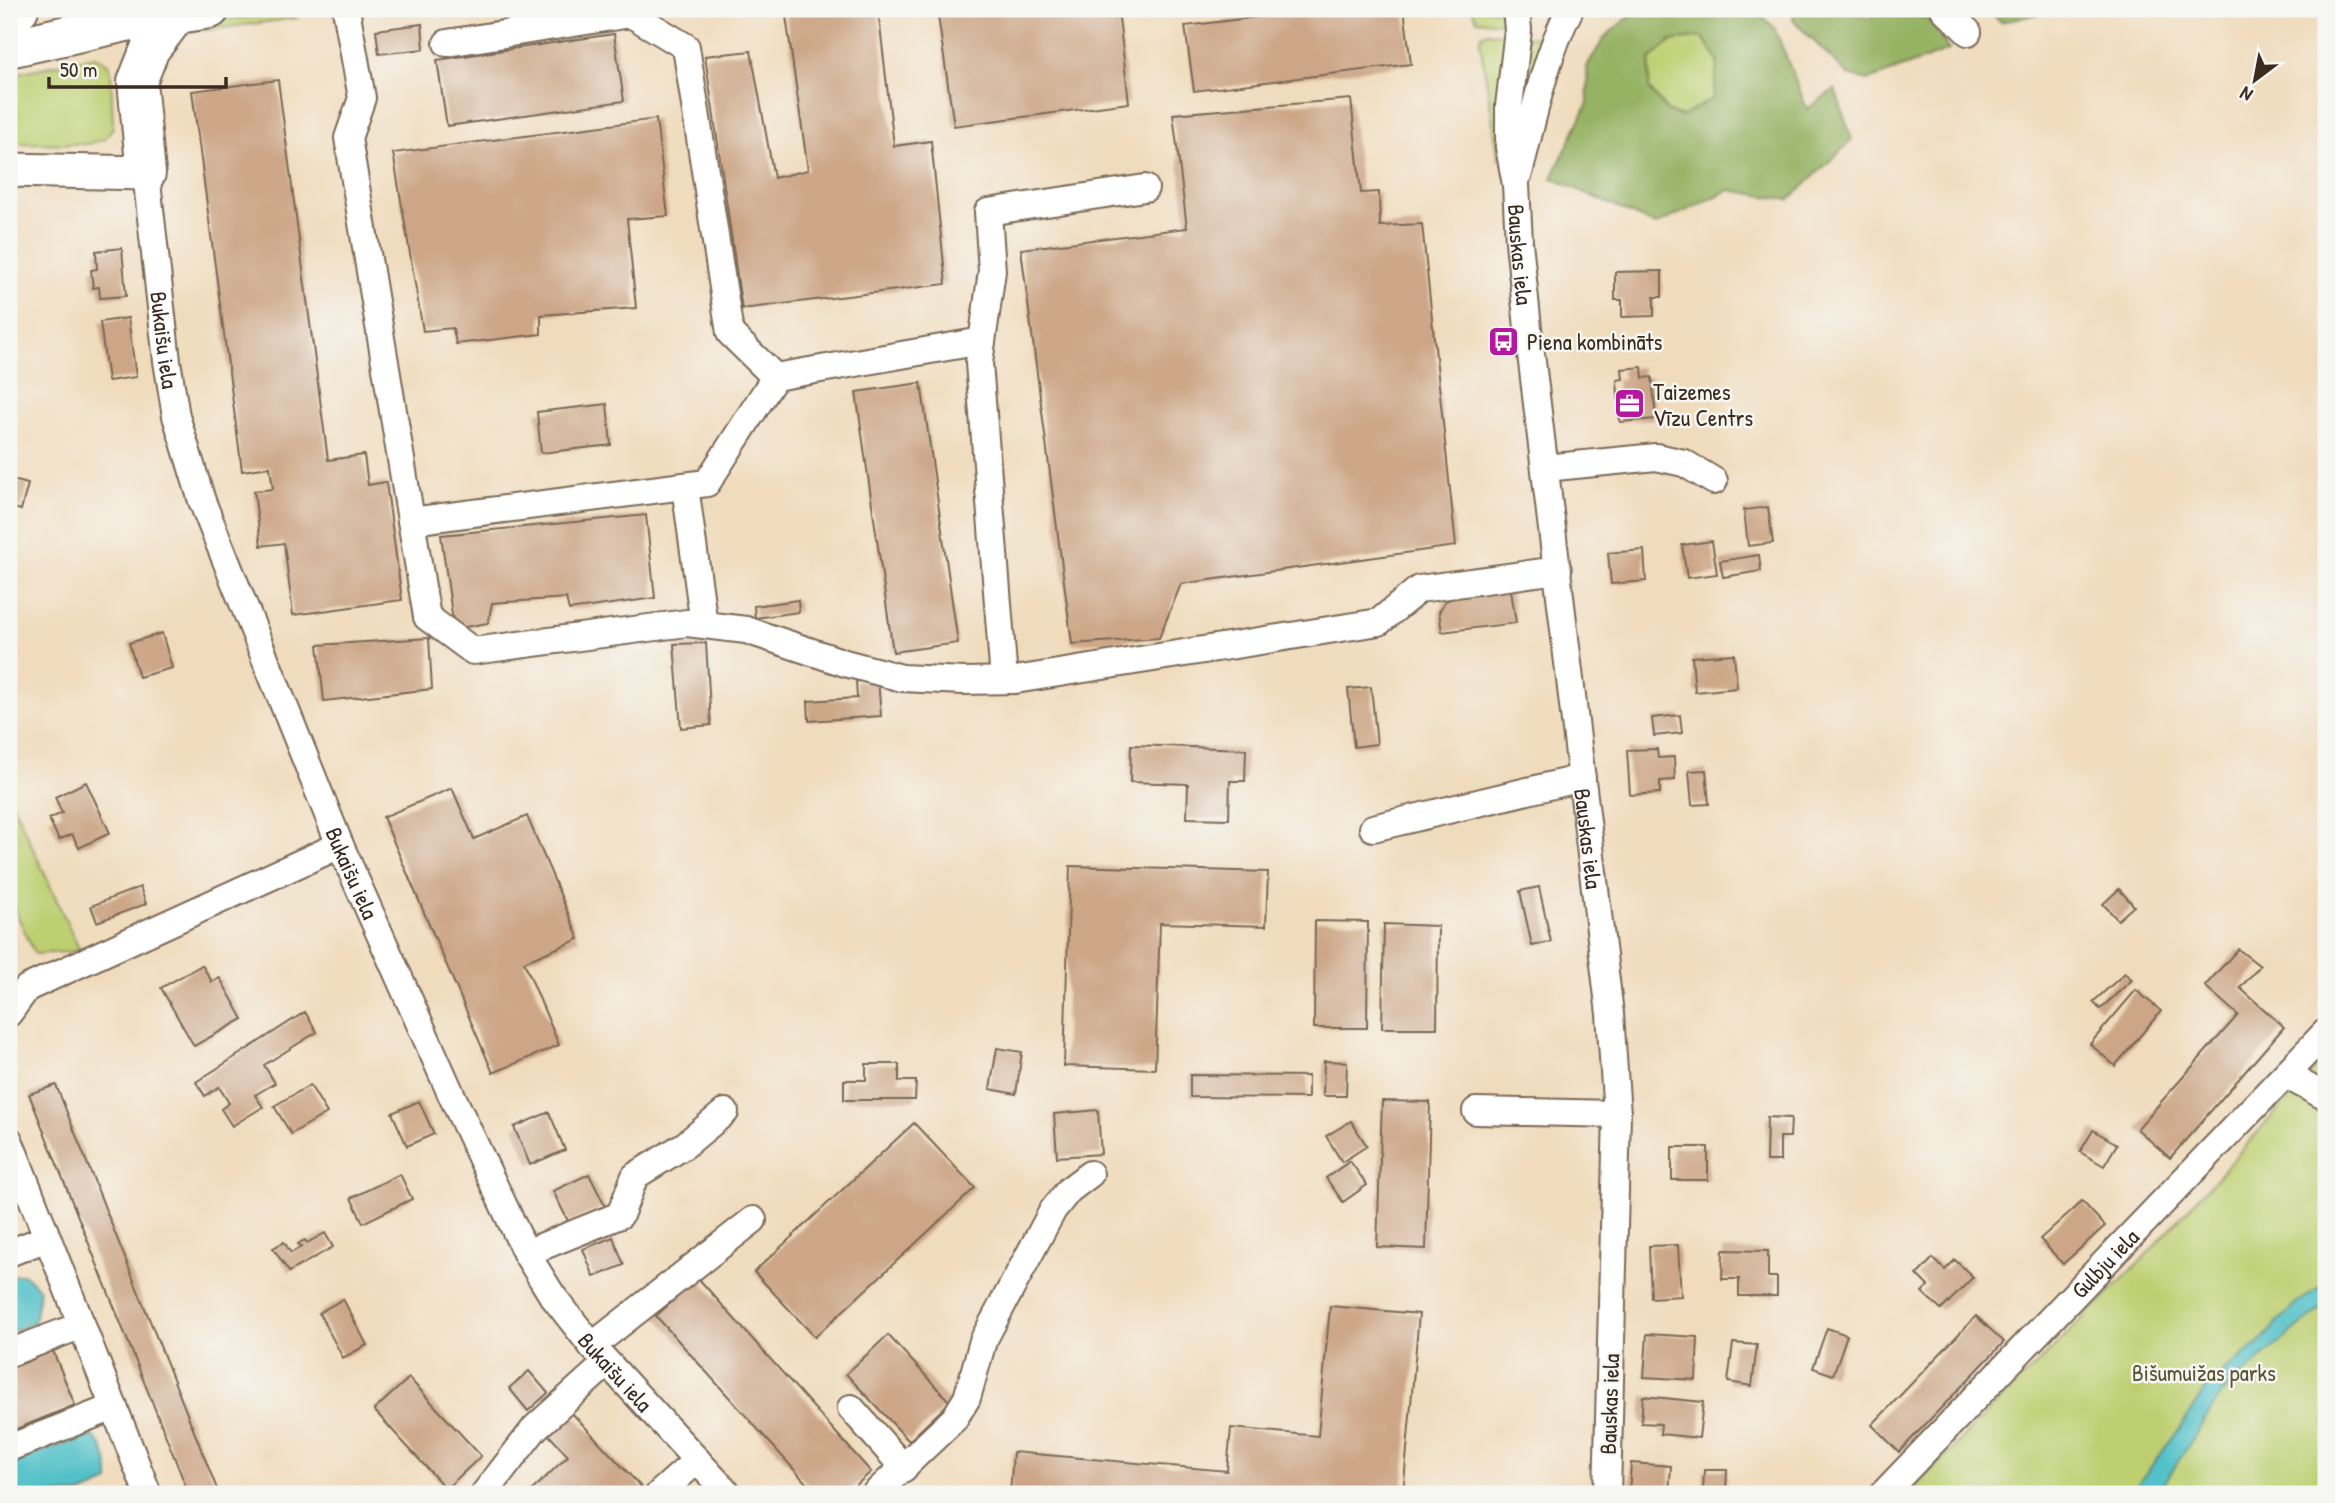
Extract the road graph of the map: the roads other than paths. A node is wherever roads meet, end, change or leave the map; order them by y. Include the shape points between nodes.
1 (19, 9) edge
2 (346, 9) edge
3 (1516, 9) edge
4 (1570, 9) edge
5 (1944, 9) edge
6 (9, 11) edge
7 (194, 11) edge
8 (1968, 32) dead end
9 (447, 43) dead end
10 (9, 48) edge
11 (9, 170) edge
12 (146, 173) junction
13 (1516, 185) junction
14 (1145, 188) dead end
15 (982, 341) junction
16 (775, 377) junction
17 (1545, 467) junction
18 (1714, 481) dead end
19 (685, 486) junction
20 (411, 521) junction
21 (1558, 570) junction
22 (704, 625) junction
23 (1004, 680) junction
24 (1582, 778) junction
25 (1373, 828) dead end
26 (340, 845) junction
27 (18, 987) edge
28 (9, 1013) edge
29 (2326, 1032) edge
30 (2286, 1075) junction
31 (2326, 1097) edge
32 (1476, 1111) dead end
33 (725, 1112) dead end
34 (1617, 1114) junction
35 (11, 1155) edge
36 (1090, 1174) dead end
37 (753, 1220) dead end
38 (47, 1238) junction
39 (9, 1253) edge
40 (526, 1253) junction
41 (82, 1325) junction
42 (9, 1353) edge
43 (600, 1354) junction
44 (114, 1407) junction
45 (851, 1408) dead end
46 (9, 1448) edge
47 (697, 1460) junction
48 (904, 1468) junction
49 (142, 1493) edge
50 (484, 1494) edge
51 (659, 1494) edge
52 (728, 1494) edge
53 (875, 1494) edge
54 (1607, 1494) edge
55 (1882, 1494) edge

1 - 6 highway
2 - 20 street via 362,98 348,138
3 - 13 street via 1518,30 1509,106 1509,147
4 - 13 street via 1544,74
5 - 8 street
7 - 10 highway
7 - 12 highway via 150,48 137,82
9 - 16 street via 631,14 686,47 730,333
11 - 12 main road
12 - 26 street, Bukaišu iela via 176,416 202,501
13 - 17 street, Bauskas iela
14 - 15 street via 988,212 992,271
15 - 16 street
15 - 23 street via 979,363
16 - 19 street via 707,483
17 - 18 street via 1656,457 1684,463
17 - 21 street, Bauskas iela
19 - 20 street
19 - 22 street
20 - 22 street via 426,617 473,651 687,623
21 - 23 street via 1419,589 1379,622
21 - 24 street, Bauskas iela
22 - 23 street via 746,630 902,678
24 - 25 street
24 - 34 street, Bauskas iela
26 - 27 street
26 - 40 street, Bukaišu iela
27 - 28 street
29 - 30 street, Gulbju iela
30 - 31 street
30 - 55 street, Gulbju iela
32 - 34 street
33 - 40 street via 685,1145 635,1176 620,1215
34 - 54 street, Bauskas iela
35 - 38 street
36 - 48 street via 1069,1190 1047,1222 983,1341 967,1398 954,1419
37 - 43 street
38 - 39 street
38 - 41 street
40 - 43 street, Bukaišu iela via 552,1295
41 - 42 street
41 - 44 street
43 - 47 street, Bukaišu iela
43 - 50 street
44 - 46 street
44 - 49 street
45 - 48 street
47 - 51 street
47 - 52 street, Bukaišu iela
48 - 53 street

